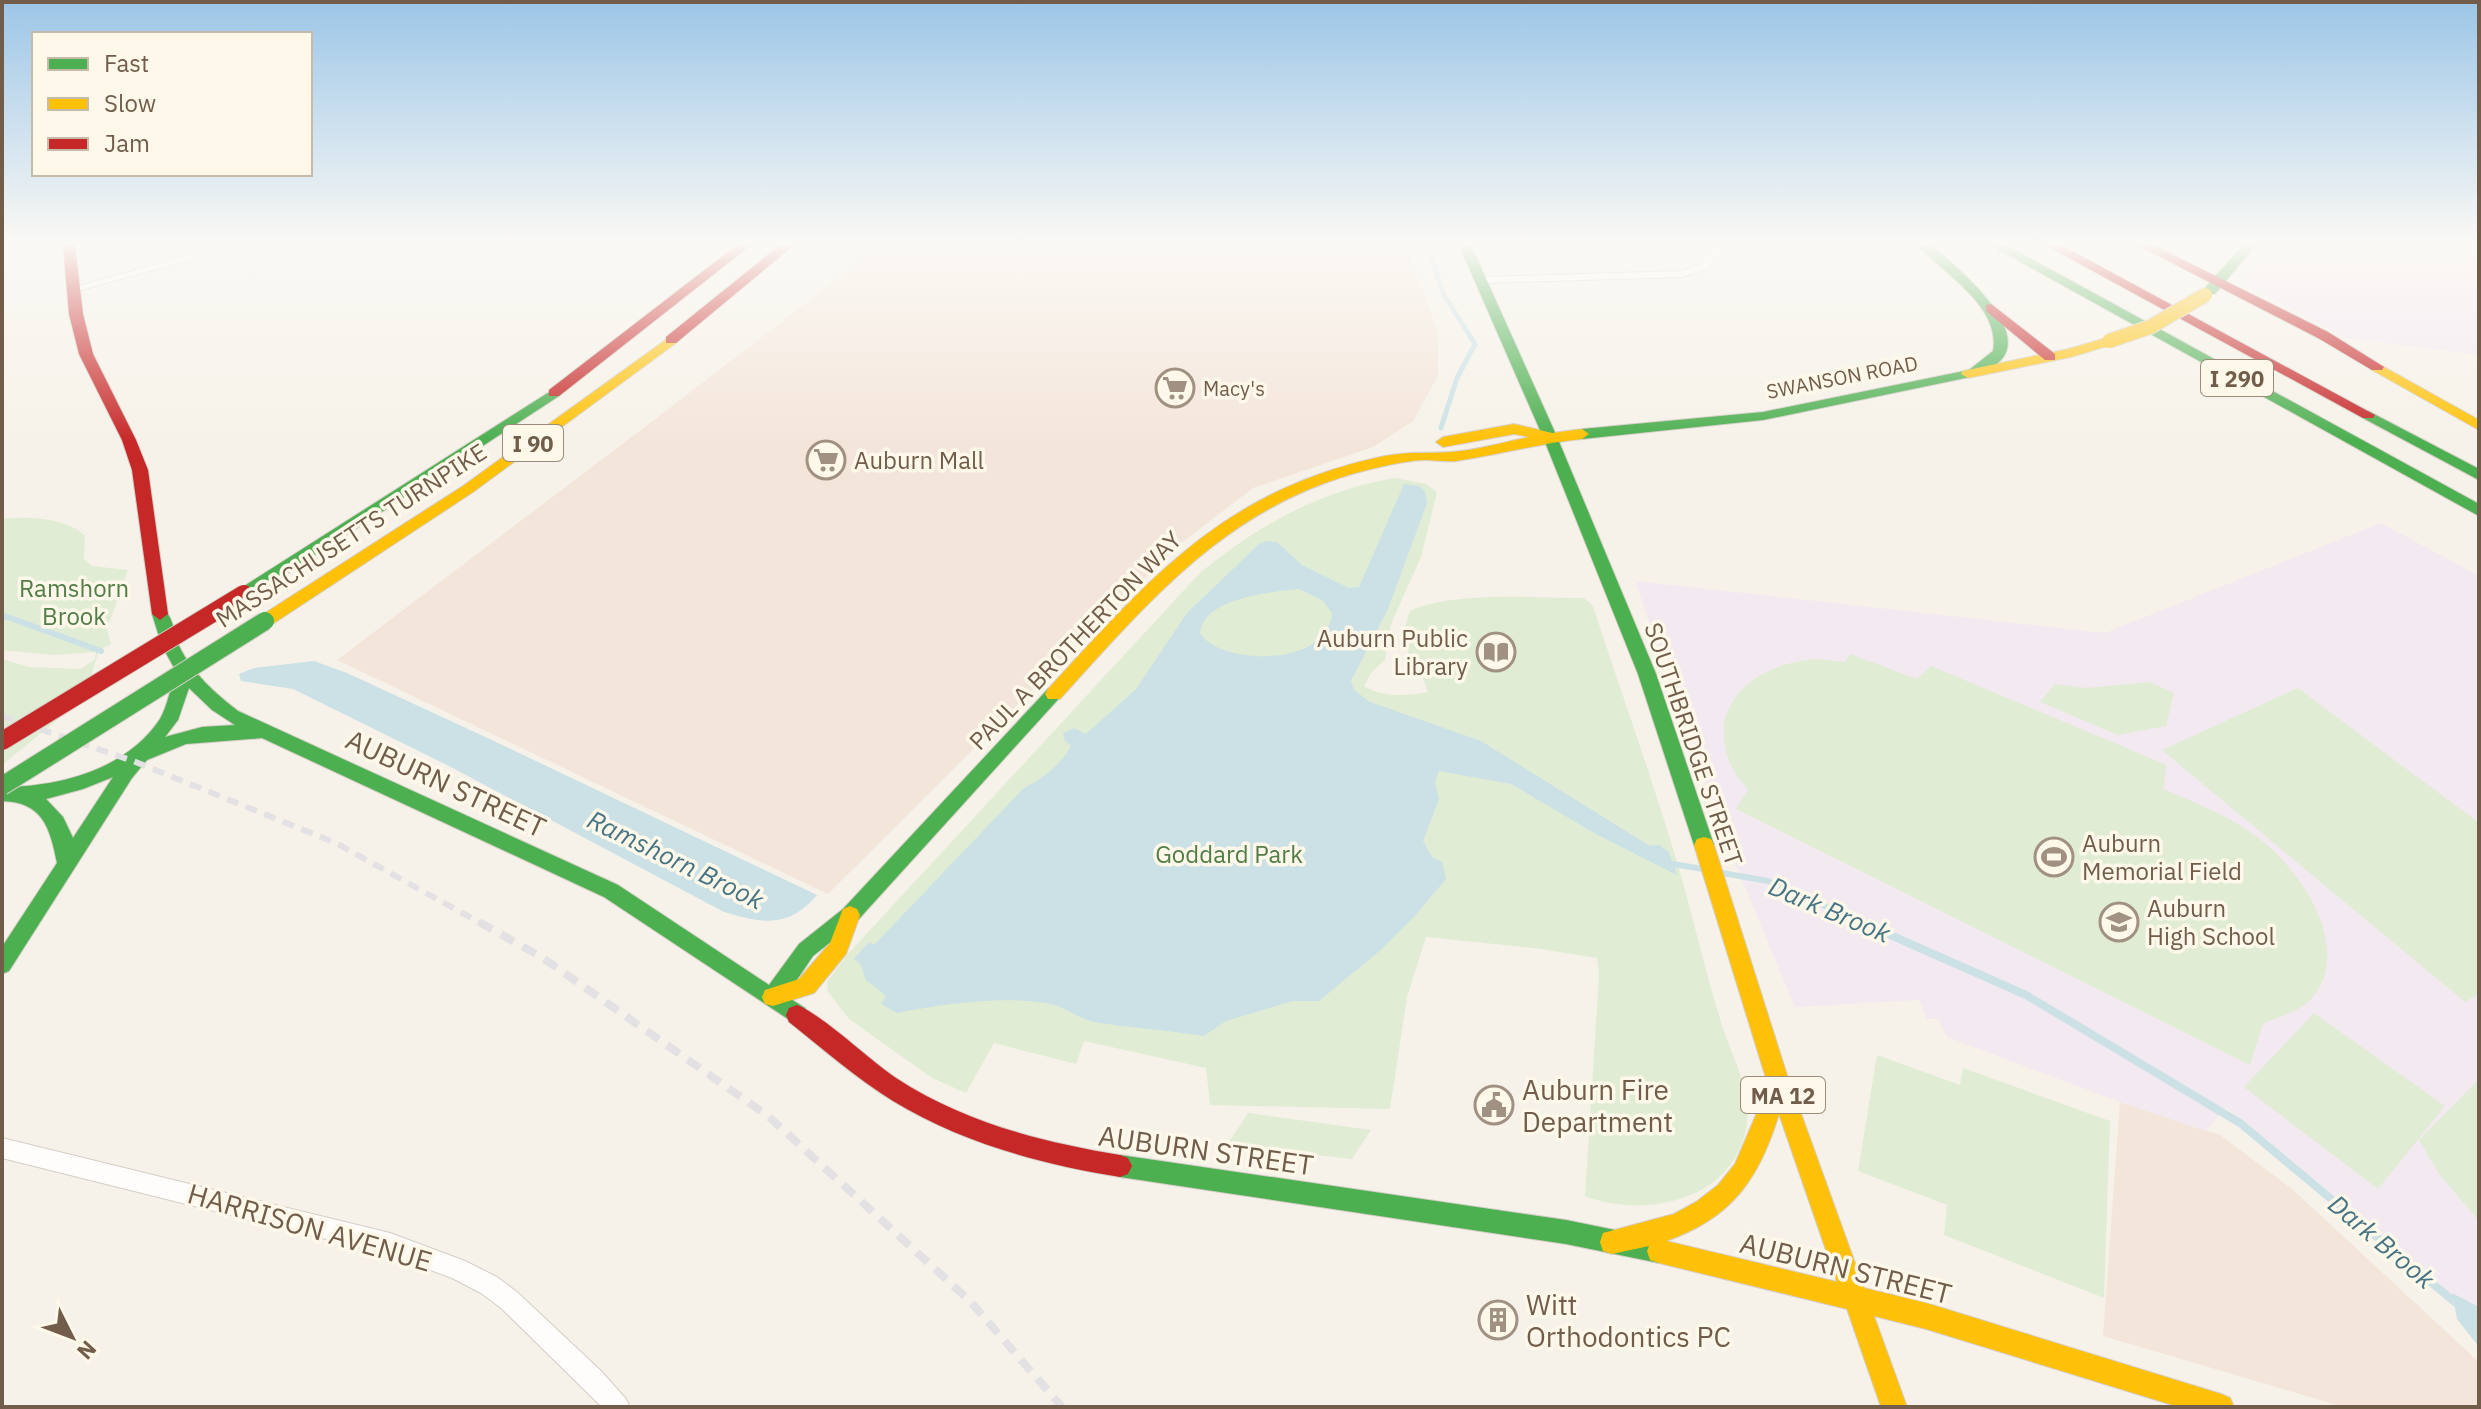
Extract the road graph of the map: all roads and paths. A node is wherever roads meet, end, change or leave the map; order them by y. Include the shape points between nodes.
1 (78, 311) edge
2 (660, 311) edge
3 (708, 311) edge
4 (1495, 311) edge
5 (1987, 311) edge
6 (1994, 311) edge
7 (2115, 311) edge
8 (2173, 311) edge
9 (2178, 311) edge
10 (2275, 311) edge
11 (2050, 357) junction
12 (1975, 372) junction
13 (2479, 426) edge
14 (1550, 437) junction
15 (2479, 475) edge
16 (2479, 511) edge
17 (184, 676) junction
18 (269, 732) junction
19 (2, 741) edge
20 (133, 761) junction
21 (2, 786) edge
22 (2, 794) edge
23 (24, 798) junction
24 (66, 861) junction
25 (2, 965) edge
26 (773, 997) junction
27 (1775, 1072) junction
28 (2, 1148) edge
29 (1612, 1242) junction
30 (1855, 1298) junction
31 (618, 1407) edge
32 (1894, 1407) edge
33 (2221, 1407) edge

1 - 17 main road via 87,355 140,472 161,621
2 - 19 main road, MASSACHUSETTS TURNPIKE / I 90, bridge via 557,391 244,594
3 - 21 main road, MASSACHUSETTS TURNPIKE / I 90, bridge via 551,430 265,621
4 - 14 main road, SOUTHBRIDGE STREET / MA 12
5 - 12 main road via 1999,326 2002,345 1997,357
6 - 11 main road
7 - 16 main road, I 290
8 - 15 main road, I 290
9 - 11 main road, SWANSON ROAD, bridge via 2150,327
10 - 13 main road
11 - 12 main road, SWANSON ROAD
12 - 14 main road, SWANSON ROAD via 1750,418
14 - 26 main road, PAUL A BROTHERTON WAY via 1514,429 1440,443 1425,455 1310,481 1241,515 1199,544 1150,590 850,915 839,948 806,986
14 - 27 main road, SOUTHBRIDGE STREET / MA 12 via 1647,674
17 - 18 main road, AUBURN STREET via 216,706
17 - 20 main road via 180,704
18 - 20 main road via 192,736
18 - 26 main road, AUBURN STREET via 603,887
20 - 23 main road via 71,790
20 - 24 main road
22 - 23 main road
23 - 24 main road via 49,808 60,821
24 - 25 main road
26 - 29 main road, AUBURN STREET via 900,1093 1012,1142 1074,1159
27 - 29 main road via 1767,1128 1741,1181 1708,1210 1670,1230
27 - 30 main road, SOUTHBRIDGE STREET / MA 12
28 - 31 street, HARRISON AVENUE via 390,1244 457,1269 509,1300
29 - 30 main road, AUBURN STREET
30 - 32 main road, SOUTHBRIDGE STREET / MA 12
30 - 33 main road, AUBURN STREET

